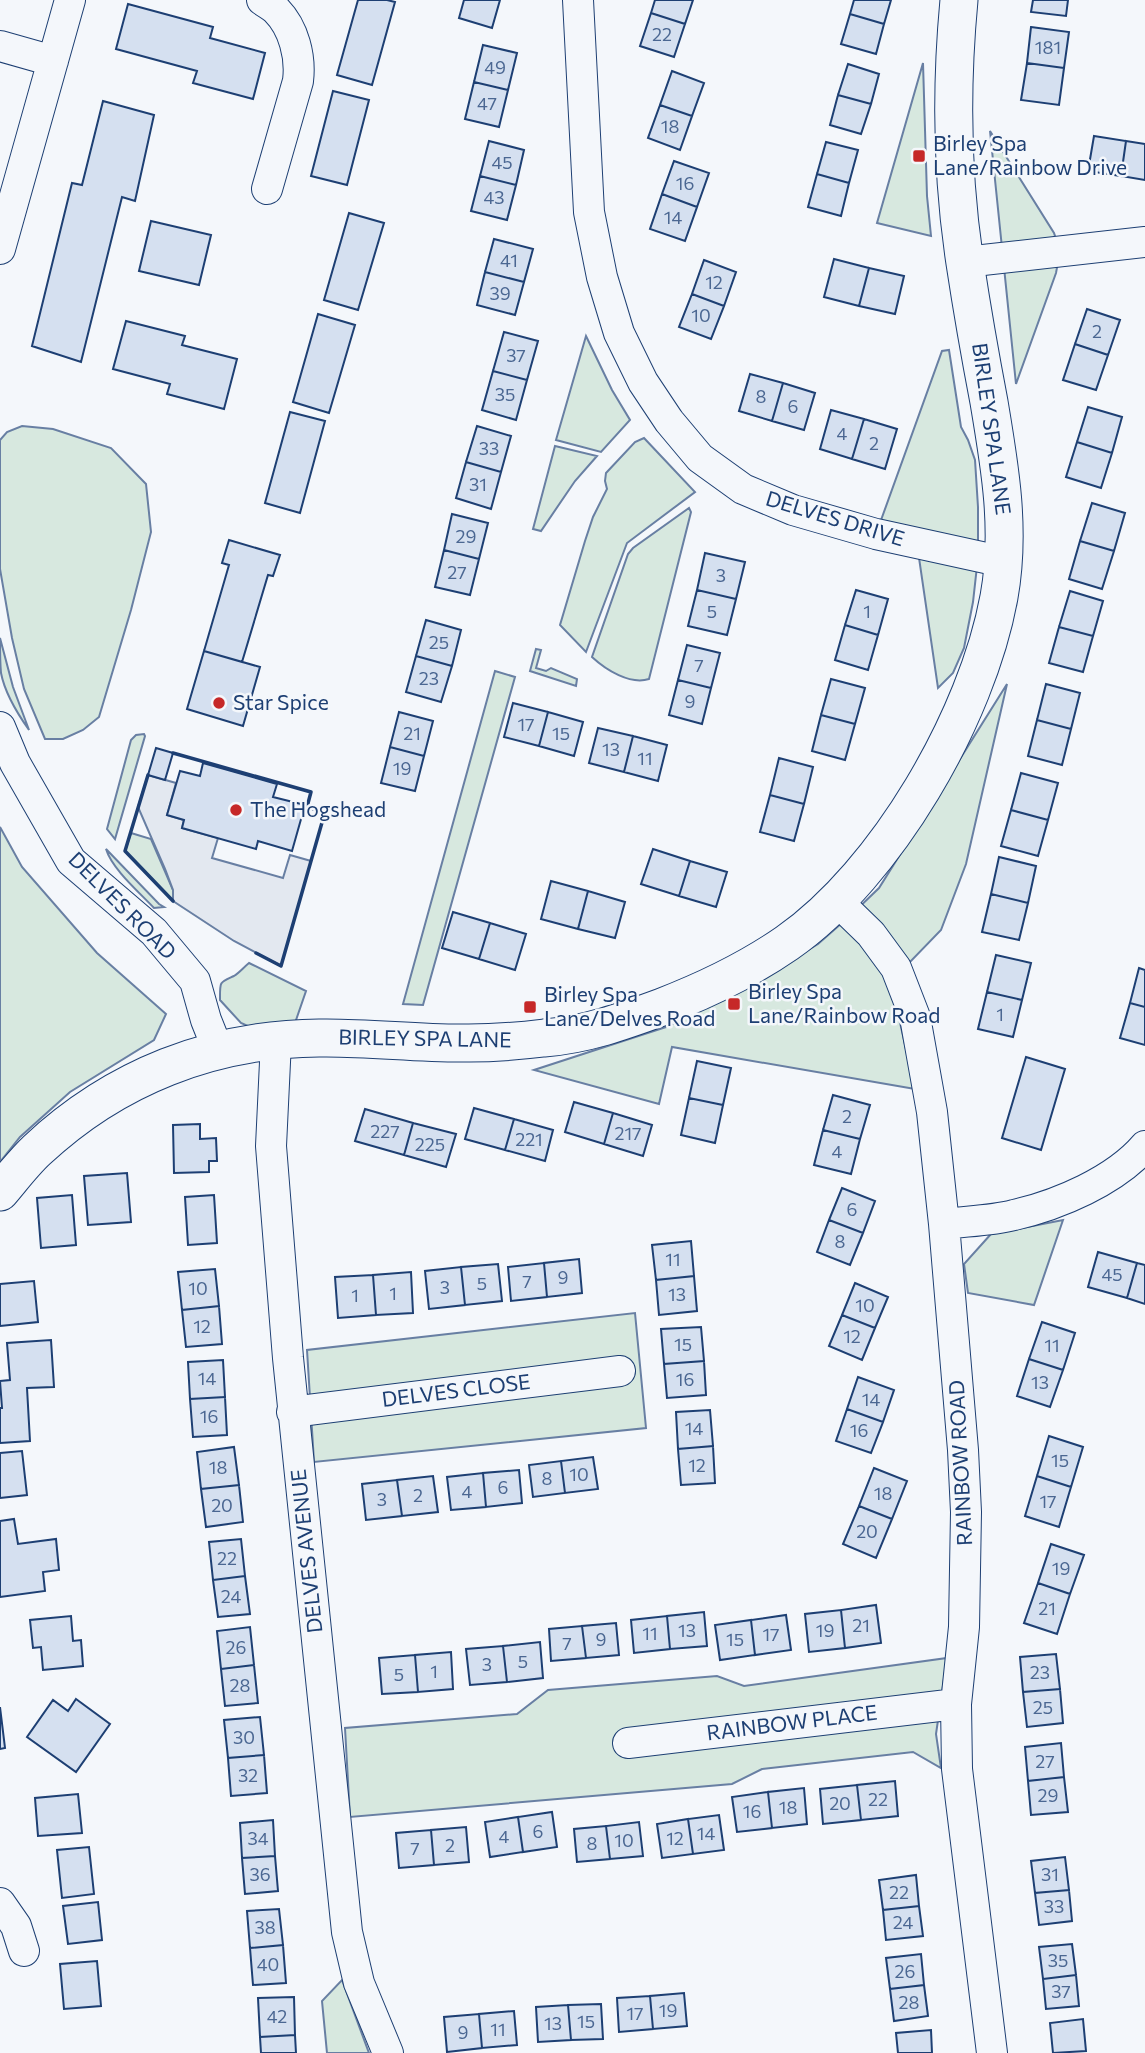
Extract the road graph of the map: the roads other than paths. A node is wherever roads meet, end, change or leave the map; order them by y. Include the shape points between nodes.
1 (70, 0) edge
2 (262, 0) edge
3 (578, 0) edge
4 (959, 0) edge
5 (0, 47) edge
6 (53, 61) junction
7 (267, 189) dead end
8 (1145, 242) edge
9 (0, 249) edge
10 (965, 262) junction
11 (1004, 562) junction
12 (0, 727) edge
13 (836, 900) junction
14 (276, 1041) junction
15 (218, 1049) junction
16 (1145, 1146) edge
17 (0, 1192) edge
18 (944, 1224) junction
19 (620, 1371) dead end
20 (292, 1412) junction
21 (956, 1703) junction
22 (628, 1743) dead end
23 (0, 1903) edge
24 (24, 1951) dead end
25 (388, 2053) edge
26 (992, 2053) edge

1 - 6 street
2 - 7 street via 277,11 288,28 300,66
3 - 11 street, DELVES DRIVE via 589,212 602,277 619,333 668,421 700,458 743,489 793,510
4 - 10 street, BIRLEY SPA LANE via 954,101
5 - 6 street
6 - 9 street
8 - 10 street
10 - 11 street, BIRLEY SPA LANE via 1000,465
11 - 13 street, BIRLEY SPA LANE via 974,686 946,746 888,840
12 - 15 street, DELVES ROAD via 15,763 71,861 153,932 195,981
13 - 14 street, BIRLEY SPA LANE via 790,941 737,974 616,1024 550,1038 466,1043 337,1038
13 - 18 street, RAINBOW ROAD via 871,934 896,968 915,1017 932,1112
14 - 15 street, BIRLEY SPA LANE
14 - 20 street, DELVES AVENUE via 271,1146
15 - 17 street, BIRLEY SPA LANE via 163,1067 114,1091 34,1152
16 - 18 street via 1104,1180 1076,1195 1013,1216
18 - 21 street, RAINBOW ROAD via 966,1511 964,1627
19 - 20 street, DELVES CLOSE
20 - 25 street, DELVES AVENUE via 347,1932 359,1983
21 - 22 street, RAINBOW PLACE
21 - 26 street, RAINBOW ROAD via 957,1769
23 - 24 street via 16,1926

